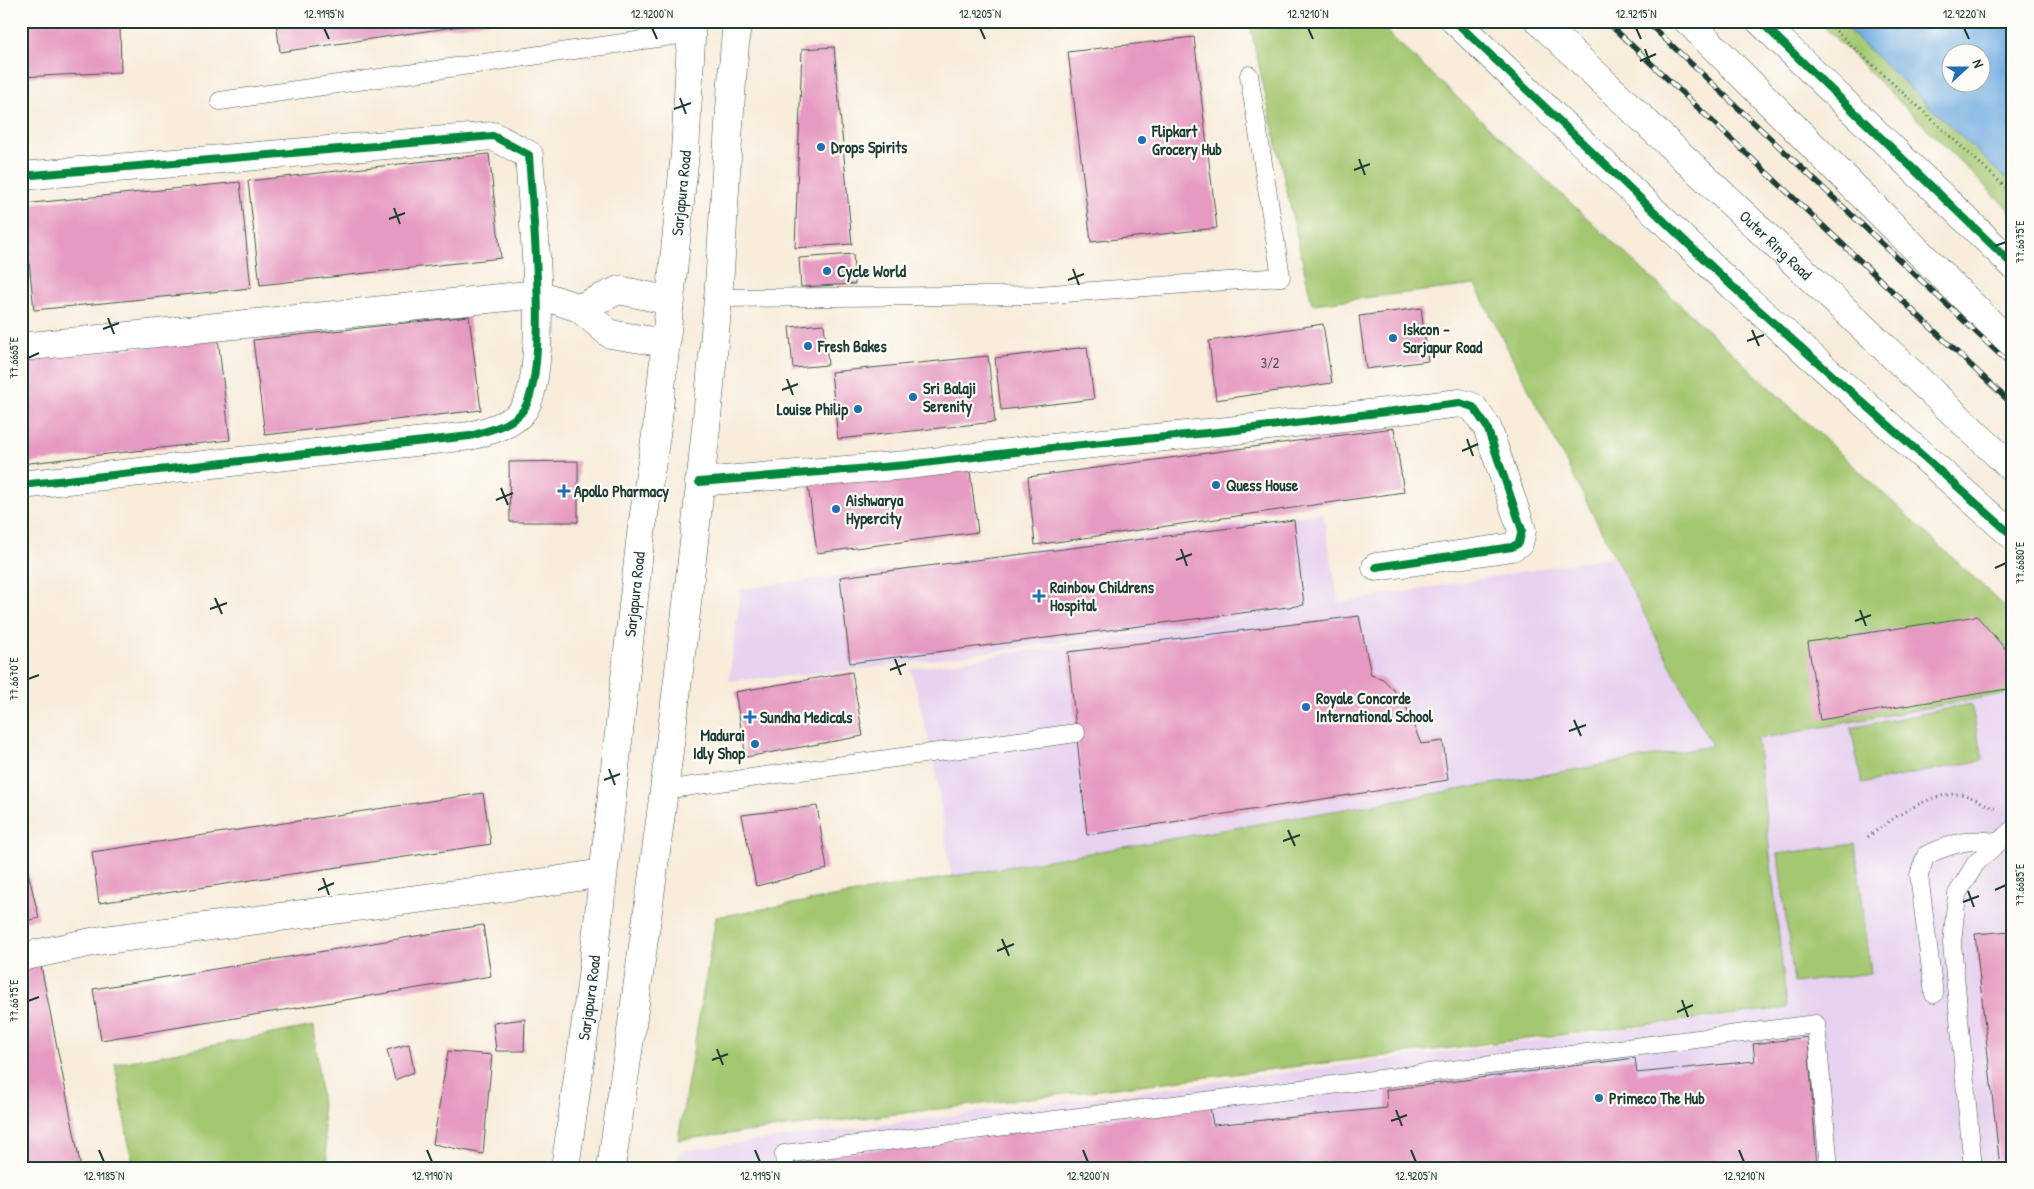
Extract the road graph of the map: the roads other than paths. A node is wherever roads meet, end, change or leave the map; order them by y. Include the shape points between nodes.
1 (737, 21) edge
2 (1455, 21) edge
3 (1540, 21) edge
4 (1688, 21) edge
5 (1760, 21) edge
6 (692, 27) edge
7 (1249, 75) dead end
8 (220, 101) dead end
9 (21, 176) edge
10 (2013, 265) edge
11 (538, 294) junction
12 (718, 298) junction
13 (671, 301) junction
14 (579, 308) junction
15 (666, 343) junction
16 (2013, 346) edge
17 (21, 347) edge
18 (2013, 469) edge
19 (699, 482) junction
20 (21, 485) edge
21 (2013, 536) edge
22 (1376, 567) dead end
23 (1076, 733) dead end
24 (663, 790) junction
25 (2013, 829) edge
26 (1998, 843) junction
27 (602, 873) junction
28 (21, 957) edge
29 (1934, 994) dead end
30 (565, 1168) edge
31 (612, 1168) edge
32 (786, 1168) edge
33 (1829, 1168) edge
34 (1973, 1168) edge

1 - 12 main road
2 - 21 main road via 1732,286
3 - 18 main road, Outer Ring Road
4 - 16 main road
5 - 10 main road
6 - 8 lane
6 - 13 main road, Sarjapura Road via 685,153
7 - 12 lane via 1281,277 1038,295
9 - 11 main road via 494,136 529,155
11 - 14 main road
11 - 17 main road
11 - 20 main road via 535,378 524,410 500,428 470,436
12 - 19 main road
13 - 14 main road via 619,290
13 - 15 main road, Sarjapura Road
14 - 15 main road via 610,334
15 - 27 main road, Sarjapura Road
19 - 22 main road via 908,465 1460,403 1473,407 1487,427 1522,530 1520,543 1512,547
19 - 24 main road
23 - 24 lane
24 - 31 main road
25 - 26 lane
26 - 29 lane via 1985,839 1950,845 1926,855 1919,875
26 - 34 lane via 1976,863 1957,894 1952,943
27 - 28 main road via 97,941
27 - 30 main road, Sarjapura Road via 591,984
32 - 33 lane via 784,1154 1816,1024

